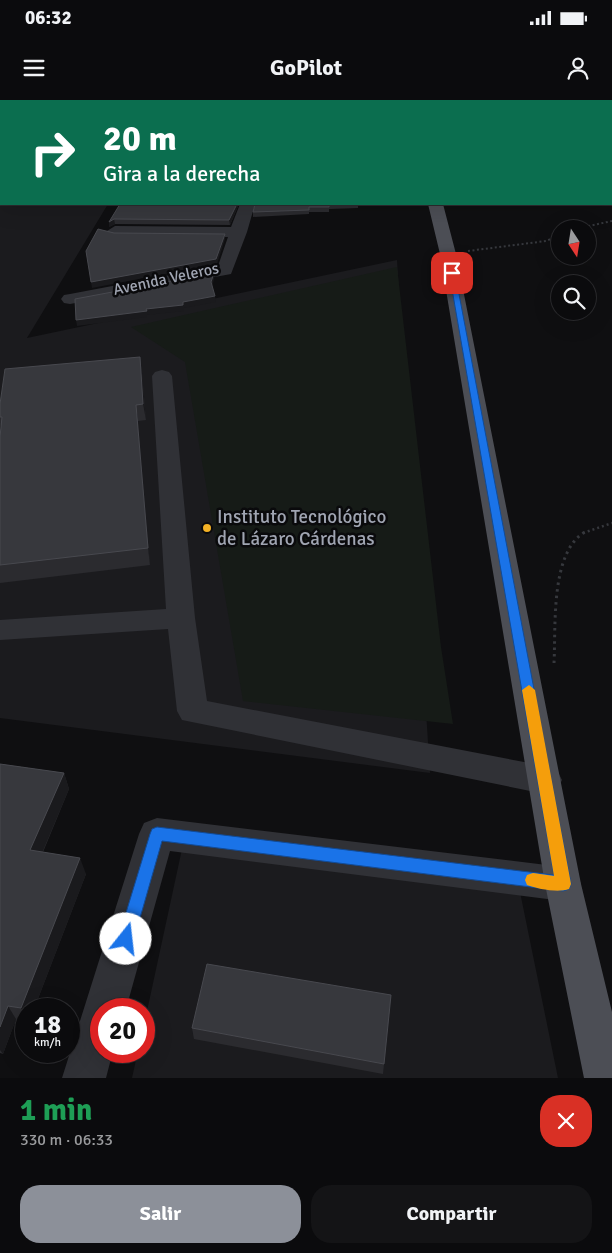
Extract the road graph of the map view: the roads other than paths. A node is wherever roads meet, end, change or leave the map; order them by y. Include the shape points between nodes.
1 (129, 100) edge
2 (146, 100) edge
3 (247, 205) edge
4 (436, 205) edge
5 (115, 231) edge
6 (239, 232) junction
7 (84, 279) dead end
8 (163, 282) junction
9 (70, 299) dead end
10 (162, 376) dead end
11 (180, 618) junction
12 (0, 630) edge
13 (546, 780) junction
14 (563, 884) junction
15 (108, 998) edge
16 (90, 1058) edge
17 (84, 1078) edge
18 (606, 1078) edge

1 - 2 street
3 - 6 street, Avenida Veleros
4 - 13 main road
5 - 6 street
6 - 8 street, Avenida Veleros via 225,270
7 - 8 street
8 - 9 street, Avenida Veleros
10 - 11 street
11 - 12 street
11 - 13 street via 193,711
13 - 14 main road
14 - 15 street via 157,834
14 - 18 main road
16 - 17 street

